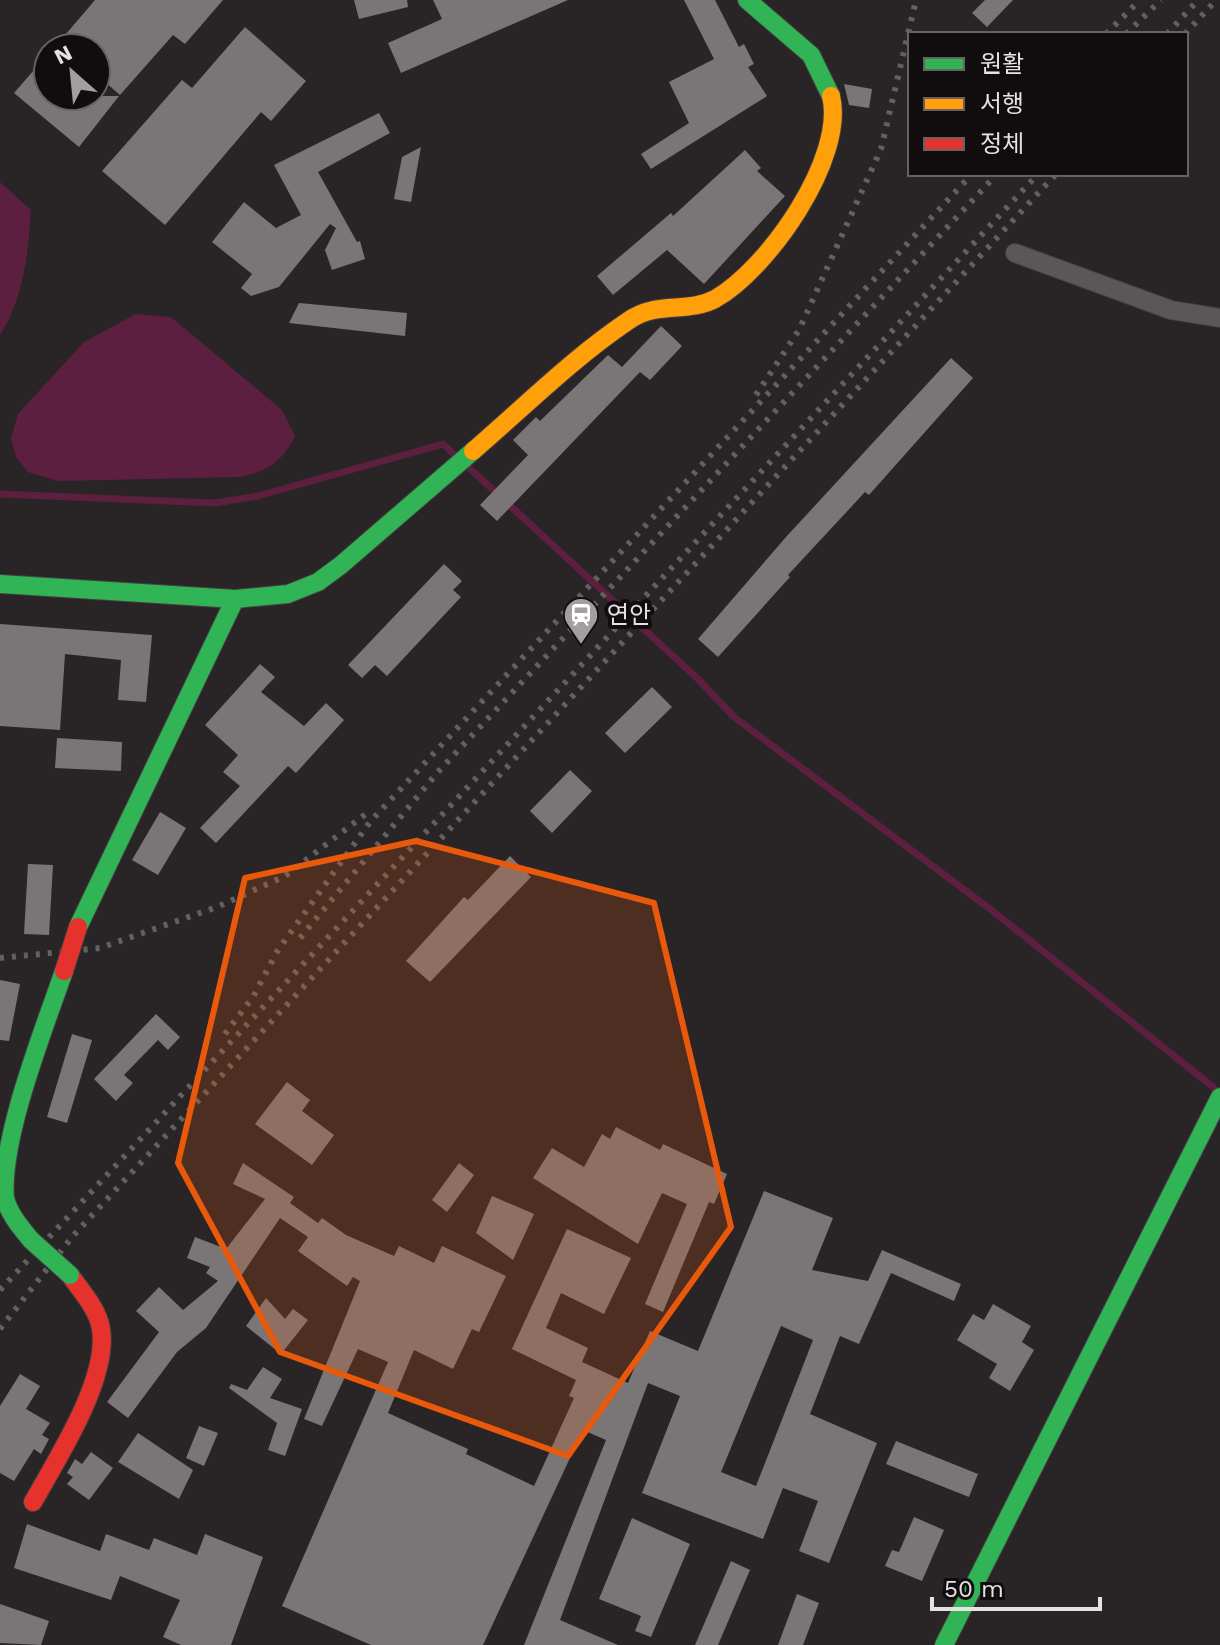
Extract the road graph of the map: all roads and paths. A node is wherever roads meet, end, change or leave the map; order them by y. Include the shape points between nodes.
1 (747, 0) edge
2 (1015, 253) dead end
3 (1220, 318) edge
4 (0, 584) edge
5 (235, 599) junction
6 (1220, 1097) edge
7 (33, 1502) dead end
8 (944, 1645) edge

1 - 5 street via 814,57 830,89 834,120 817,184 754,267 711,301 649,309 607,335 318,582 288,594
2 - 3 street via 1171,310
4 - 5 street
5 - 7 street, bridge via 78,927 10,1128 3,1194 31,1240 70,1275 102,1333 84,1402
6 - 8 street

